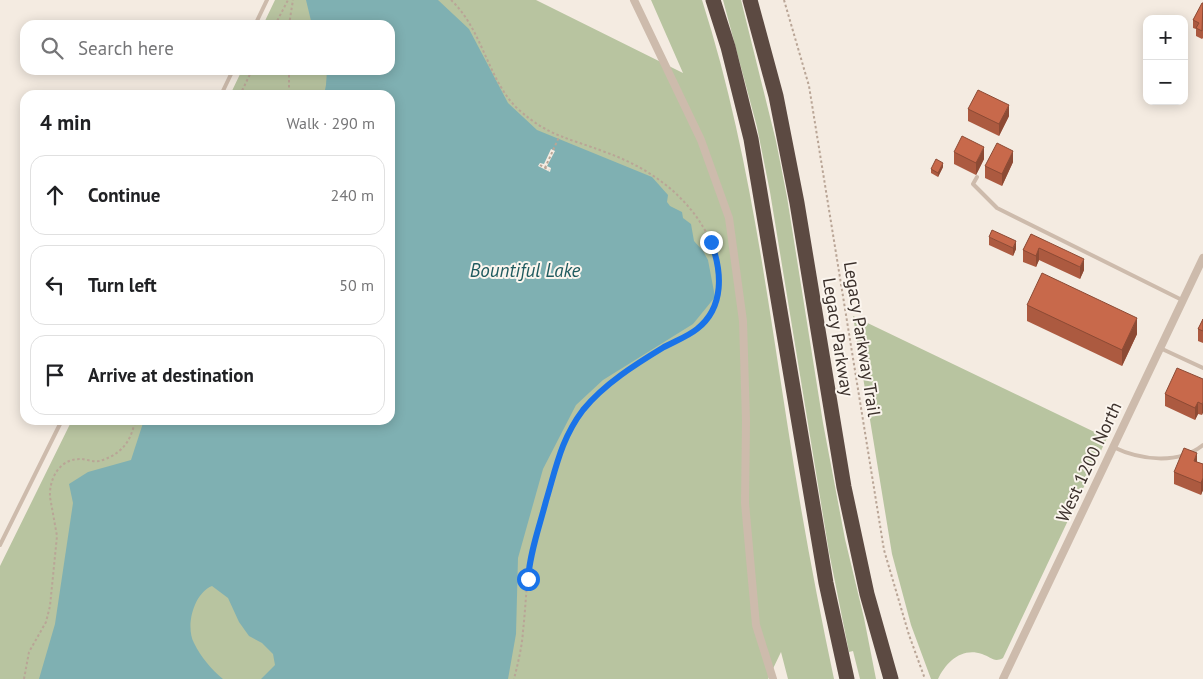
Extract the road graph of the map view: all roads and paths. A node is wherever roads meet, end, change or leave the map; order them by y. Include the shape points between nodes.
1 (267, 0) edge
2 (288, 0) edge
3 (293, 0) edge
4 (451, 0) edge
5 (634, 0) edge
6 (713, 0) edge
7 (750, 0) edge
8 (784, 0) edge
9 (257, 20) edge
10 (278, 20) edge
11 (290, 20) edge
12 (231, 75) edge
13 (250, 75) edge
14 (289, 75) edge
15 (223, 90) edge
16 (242, 90) edge
17 (290, 90) edge
18 (560, 137) junction
19 (540, 165) dead end
20 (545, 168) junction
21 (549, 170) dead end
22 (977, 177) dead end
23 (1203, 258) edge
24 (1182, 300) junction
25 (1160, 348) junction
26 (1203, 368) edge
27 (60, 425) edge
28 (134, 425) edge
29 (1203, 445) edge
30 (1113, 447) junction
31 (0, 546) edge
32 (24, 679) edge
33 (514, 679) edge
34 (773, 679) edge
35 (847, 679) edge
36 (892, 679) edge
37 (925, 679) edge
38 (1003, 679) edge

1 - 9 lane
2 - 10 path
3 - 11 path
4 - 18 path via 477,35 507,97 534,122
5 - 34 street via 701,140 729,218 743,321 746,512 756,625
6 - 35 highway via 751,139 826,583
7 - 36 highway, Legacy Parkway via 776,96 795,194 848,506 867,594
8 - 37 path, Legacy Parkway Trail via 810,86 884,550
12 - 15 lane
13 - 16 path
14 - 17 path
18 - 20 path
18 - 33 path via 634,164 673,191 705,230 720,277 716,304 702,325 653,354 603,390 583,411 566,438 532,551 521,649
19 - 20 path
20 - 21 path
22 - 24 lane via 973,184 997,208
23 - 24 street, West 1200 North
24 - 25 street, West 1200 North
25 - 26 lane
25 - 30 street, West 1200 North
27 - 31 lane
28 - 32 path via 128,441 117,453 98,461 69,461 53,477 50,497 57,541 50,606 46,622 29,652
29 - 30 lane via 1190,452 1164,458 1134,455
30 - 38 street, West 1200 North

